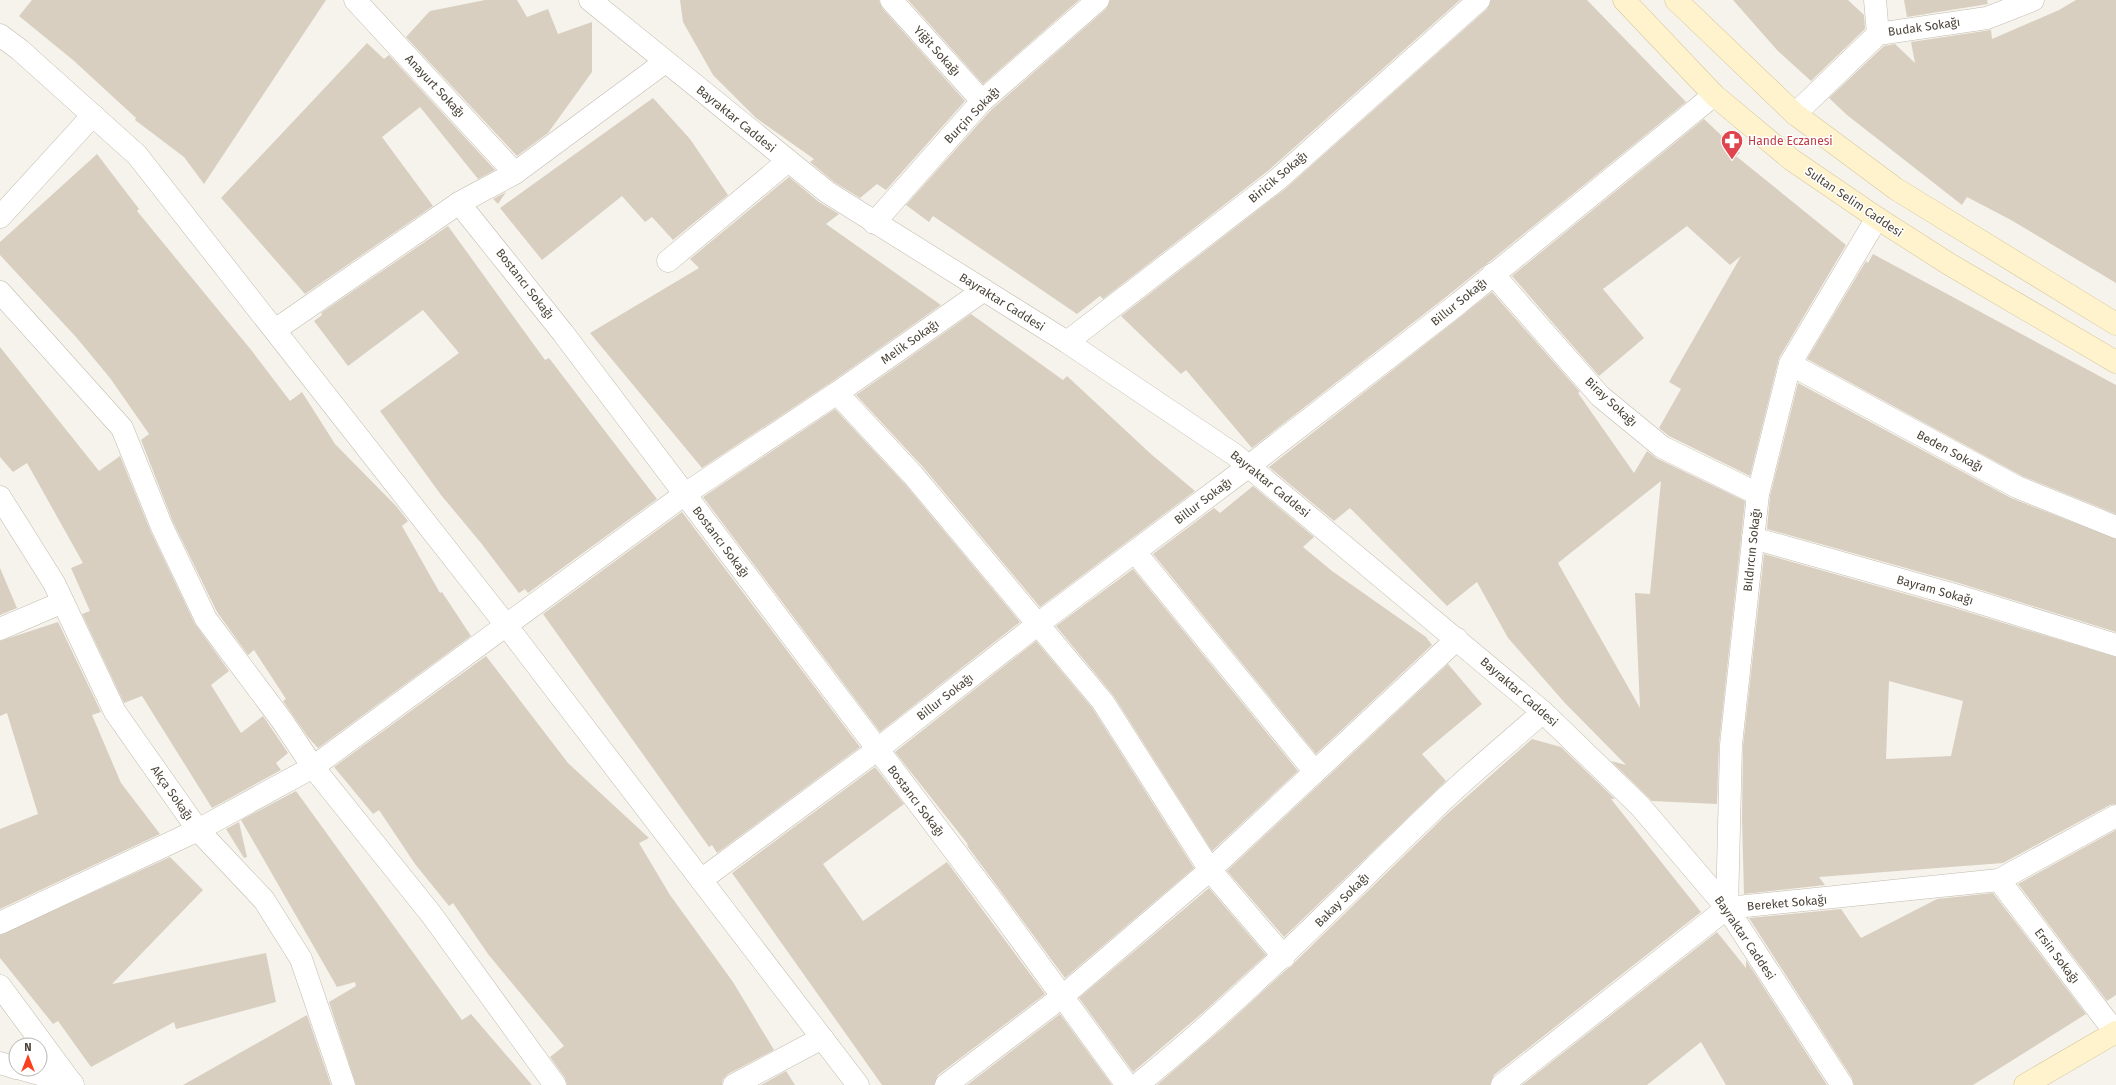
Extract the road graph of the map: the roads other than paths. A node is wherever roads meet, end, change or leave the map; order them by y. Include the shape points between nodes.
1 (356, 0) edge
2 (590, 0) edge
3 (891, 0) edge
4 (1098, 0) edge
5 (1479, 0) edge
6 (1624, 0) edge
7 (1676, 0) edge
8 (1875, 0) edge
9 (2033, 0) edge
10 (1878, 34) junction
11 (0, 35) edge
12 (665, 62) junction
13 (1714, 95) junction
14 (982, 101) junction
15 (1795, 114) junction
16 (93, 115) junction
17 (788, 161) junction
18 (515, 173) junction
19 (1896, 189) junction
20 (460, 203) junction
21 (0, 218) edge
22 (1877, 218) junction
23 (874, 223) junction
24 (668, 261) dead end
25 (1493, 274) junction
26 (984, 290) junction
27 (0, 292) edge
28 (2116, 324) edge
29 (275, 330) junction
30 (1067, 342) junction
31 (2116, 362) edge
32 (1790, 364) junction
33 (837, 393) junction
34 (1249, 466) junction
35 (685, 494) junction
36 (1758, 494) junction
37 (0, 496) edge
38 (2116, 527) edge
39 (1753, 538) junction
40 (1135, 552) junction
41 (63, 602) junction
42 (1038, 624) junction
43 (506, 625) junction
44 (0, 629) edge
45 (1457, 639) junction
46 (2116, 645) edge
47 (1543, 712) junction
48 (878, 749) junction
49 (313, 767) junction
50 (1315, 772) junction
51 (2116, 816) edge
52 (198, 830) junction
53 (1210, 870) junction
54 (701, 880) junction
55 (1999, 880) junction
56 (1727, 908) junction
57 (0, 923) edge
58 (1284, 957) junction
59 (0, 986) edge
60 (1063, 996) junction
61 (2116, 1032) edge
62 (822, 1038) junction
63 (48, 1077) edge
64 (73, 1084) edge
65 (344, 1085) edge
66 (555, 1085) edge
67 (734, 1085) edge
68 (858, 1085) edge
69 (946, 1085) edge
70 (1127, 1085) edge
71 (1137, 1085) edge
72 (1502, 1085) edge
73 (1842, 1085) edge
74 (2025, 1085) edge

1 - 18 street, Anayurt Sokağı
2 - 12 street, Bayraktar Caddesi
3 - 14 street, Yiğit Sokağı
4 - 14 street, Burçin Sokağı
5 - 30 street, Biricik Sokağı via 1277,180
6 - 13 main road, Sultan Selim Caddesi
7 - 15 main road
8 - 10 street
9 - 10 street, Budak Sokağı via 1987,18
10 - 15 street, Budak Sokağı
11 - 16 street
12 - 17 street, Bayraktar Caddesi
12 - 18 street
13 - 22 main road, Sultan Selim Caddesi via 1792,160
13 - 25 street, Billur Sokağı
14 - 23 street, Burçin Sokağı
15 - 19 main road
16 - 21 street
16 - 29 street via 137,155
17 - 23 street, Bayraktar Caddesi via 826,192
17 - 24 street
18 - 20 street
19 - 22 main road
19 - 28 main road
20 - 29 street
20 - 35 street, Bostancı Sokağı
22 - 31 main road, Sultan Selim Caddesi via 1949,264
22 - 32 street, Bıldırcın Sokağı
23 - 26 street, Bayraktar Caddesi
25 - 34 street, Billur Sokağı via 1459,304
25 - 36 street, Biray Sokağı via 1600,396 1662,447
26 - 30 street, Bayraktar Caddesi
26 - 33 street, Melik Sokağı
27 - 49 street via 122,428 162,527 206,619 283,722
29 - 43 street
30 - 34 street, Bayraktar Caddesi
32 - 36 street, Bıldırcın Sokağı
32 - 38 street, Beden Sokağı via 2017,487
33 - 35 street, Melik Sokağı
33 - 42 street via 913,475
34 - 40 street, Billur Sokağı
34 - 45 street, Bayraktar Caddesi
35 - 43 street, Melik Sokağı
35 - 48 street, Bostancı Sokağı
36 - 39 street, Bıldırcın Sokağı
37 - 41 street, Akça Sokağı
39 - 46 street, Bayram Sokağı via 1955,595
39 - 56 street, Bıldırcın Sokağı via 1731,745
40 - 42 street, Billur Sokağı
40 - 50 street
41 - 44 street
41 - 52 street, Akça Sokağı via 115,712
42 - 48 street, Billur Sokağı
42 - 53 street via 1103,702
43 - 49 street, Melik Sokağı
43 - 54 street
45 - 47 street, Bayraktar Caddesi
45 - 50 street
47 - 56 street, Bayraktar Caddesi via 1640,806
47 - 58 street, Bakay Sokağı via 1438,805
48 - 54 street, Billur Sokağı
48 - 60 street, Bostancı Sokağı
49 - 52 street, Melik Sokağı
49 - 66 street via 430,914
50 - 53 street
51 - 55 street, Bereket Sokağı
52 - 57 street, Melik Sokağı
52 - 65 street, Akça Sokağı via 264,900 300,959
53 - 58 street
53 - 60 street
54 - 62 street
55 - 56 street, Bereket Sokağı
55 - 61 street, Ersin Sokağı
56 - 72 street
56 - 73 street, Bayraktar Caddesi
58 - 71 street, Bakay Sokağı via 1178,1053
59 - 64 street
60 - 69 street
60 - 70 street, Bostancı Sokağı
61 - 74 main road
62 - 67 street
62 - 68 street
63 - 64 street

